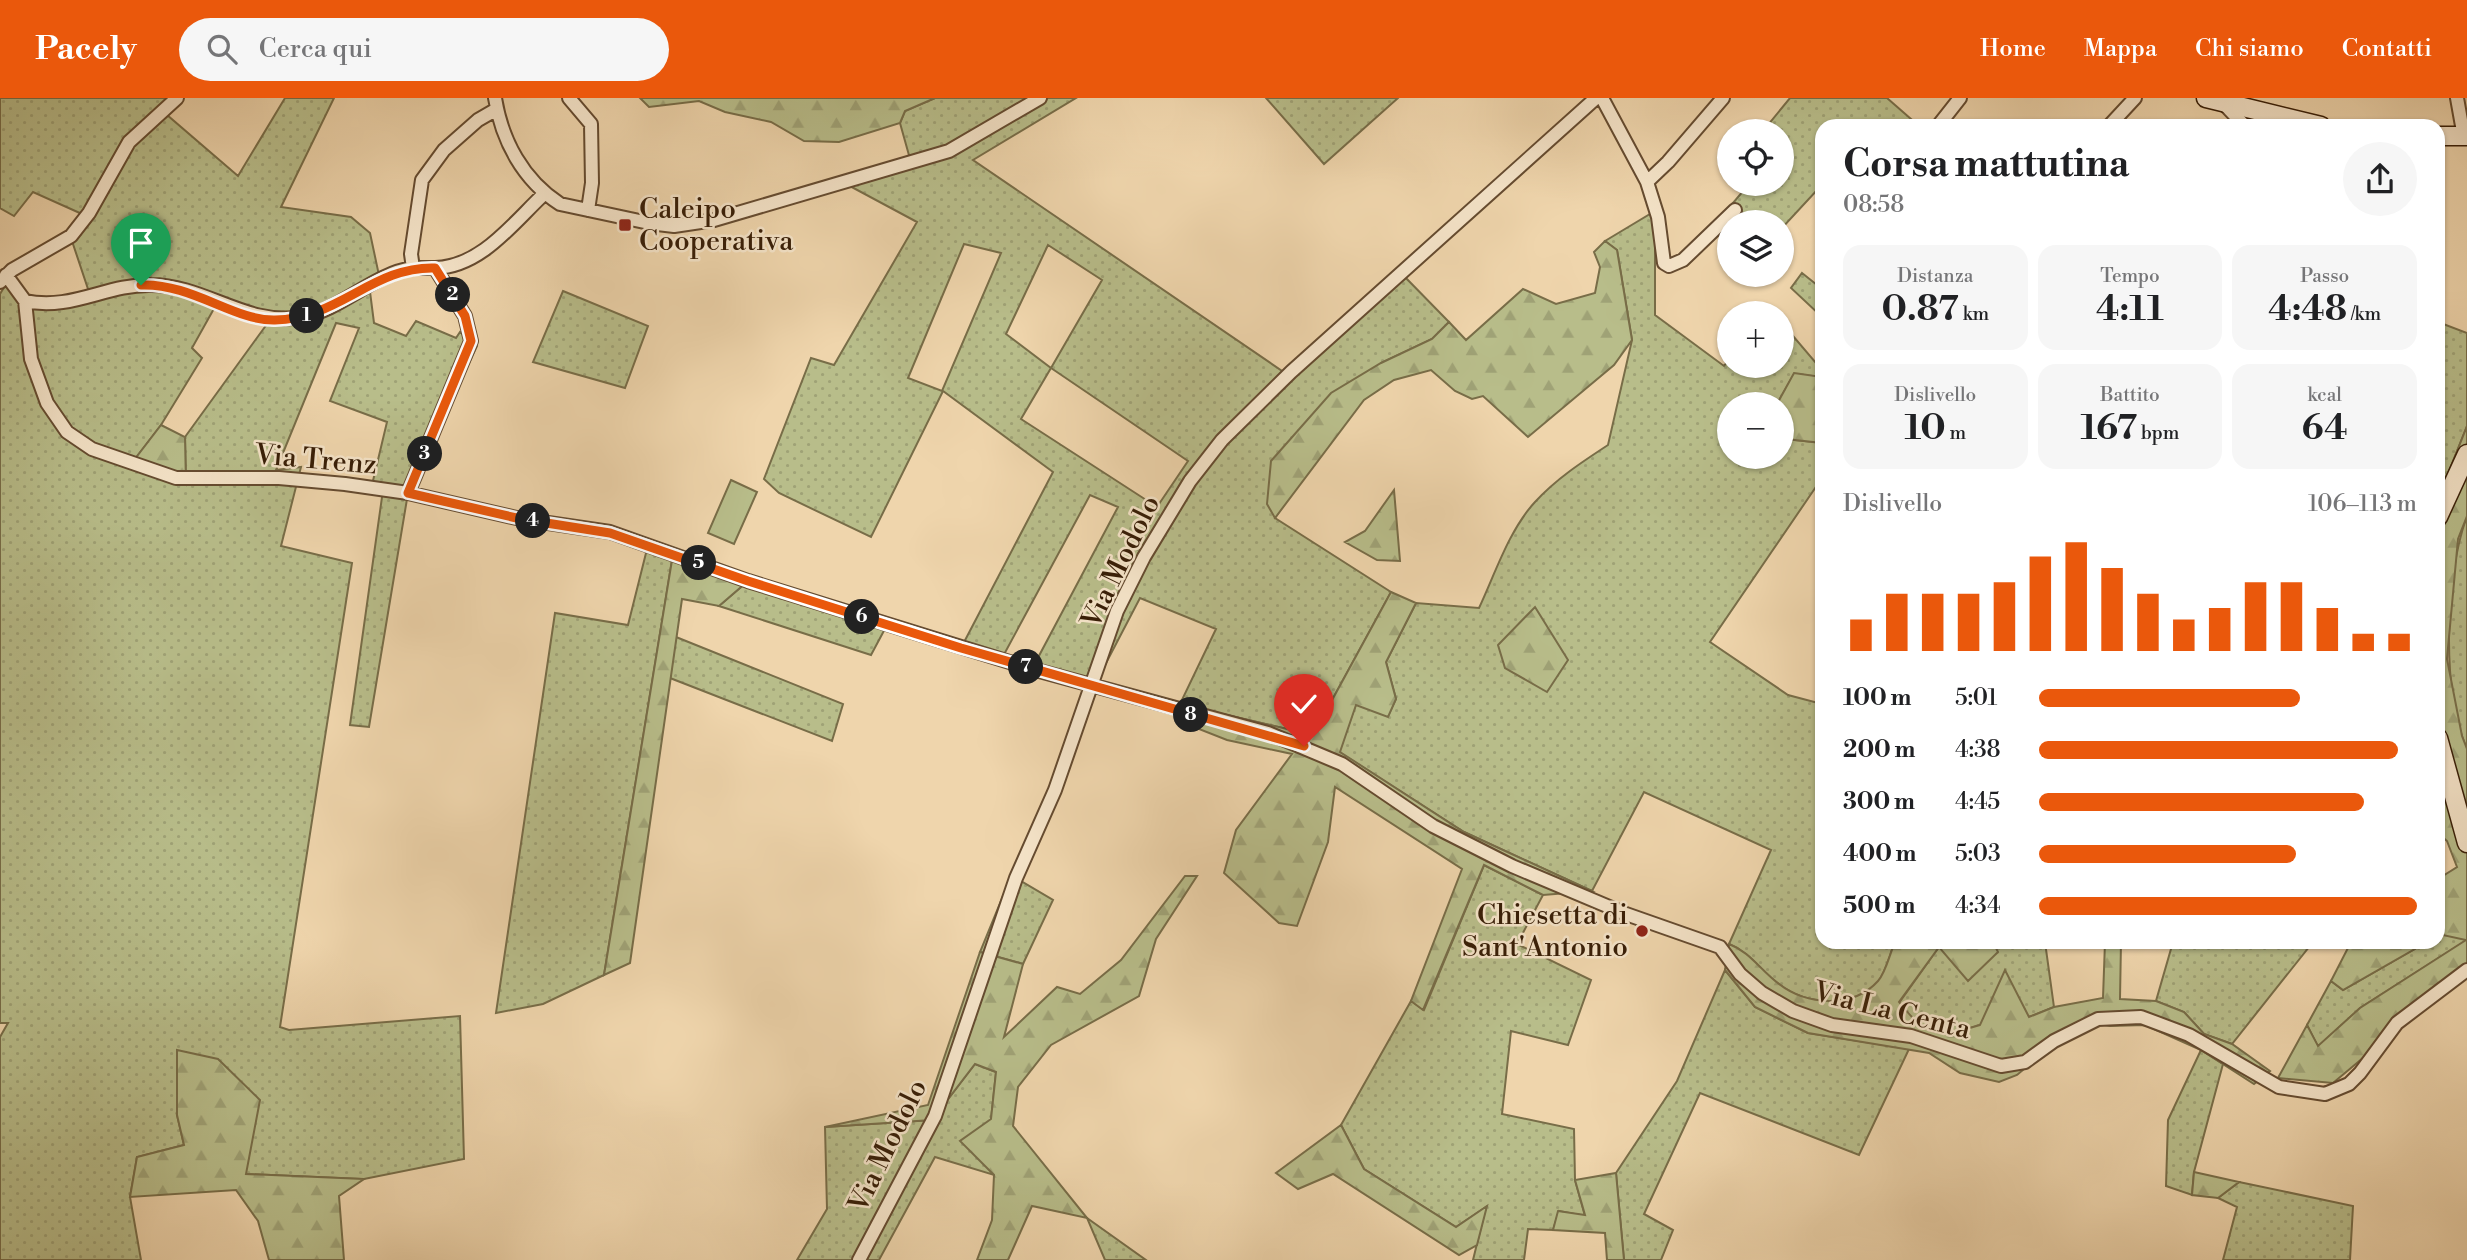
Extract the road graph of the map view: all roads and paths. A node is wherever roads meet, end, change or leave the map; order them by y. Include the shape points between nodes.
1 (177, 98) edge
2 (569, 98) edge
3 (1040, 98) edge
4 (1595, 98) edge
5 (1602, 98) edge
6 (1723, 98) edge
7 (1960, 98) edge
8 (2135, 98) edge
9 (2206, 98) edge
10 (2457, 98) edge
11 (496, 104) edge
12 (2225, 104) junction
13 (1944, 119) edge
14 (2116, 119) edge
15 (2239, 119) edge
16 (2290, 119) edge
17 (2445, 136) edge
18 (2465, 137) edge
19 (1647, 182) junction
20 (544, 194) junction
21 (587, 210) junction
22 (1717, 227) edge
23 (414, 268) junction
24 (435, 268) junction
25 (3, 279) edge
26 (25, 301) junction
27 (2467, 454) edge
28 (408, 493) junction
29 (2445, 502) edge
30 (1093, 688) junction
31 (2445, 763) edge
32 (2467, 843) edge
33 (2467, 970) edge
34 (859, 1260) edge

1 - 25 street via 128,142 71,236
2 - 21 street via 591,124 592,183
3 - 21 street via 949,151 714,220 674,226
4 - 30 street, Via Modolo via 1340,327 1222,440 1190,481 1144,556 1117,611
5 - 19 street
6 - 19 street
7 - 13 street
8 - 14 street
9 - 12 street
10 - 18 street
11 - 20 street via 505,141
11 - 23 street via 444,150 422,180 411,254
12 - 15 street
12 - 16 street
17 - 18 street
19 - 22 street via 1666,265 1683,260
20 - 21 street via 560,204
20 - 24 street via 477,256
23 - 24 street
23 - 26 street via 380,280 326,310 283,320 264,319 183,290 152,285 58,305
24 - 28 street via 465,316 471,341
25 - 26 street
26 - 28 street, Via Trenz via 29,345 42,393 58,422 92,449 176,478 279,478
27 - 29 street
28 - 30 street, Via Trenz via 521,519 610,533 748,581
30 - 33 street, Via La Centa via 1268,733 1342,764 1433,826 1513,866 1626,914 1720,947 1740,974 1793,1011 1832,1025 1911,1036 2001,1066 2025,1062 2098,1019 2141,1017 2189,1035 2279,1087 2325,1094 2361,1073 2398,1023
30 - 34 street, Via Modolo via 1016,878 935,1116
31 - 32 street

